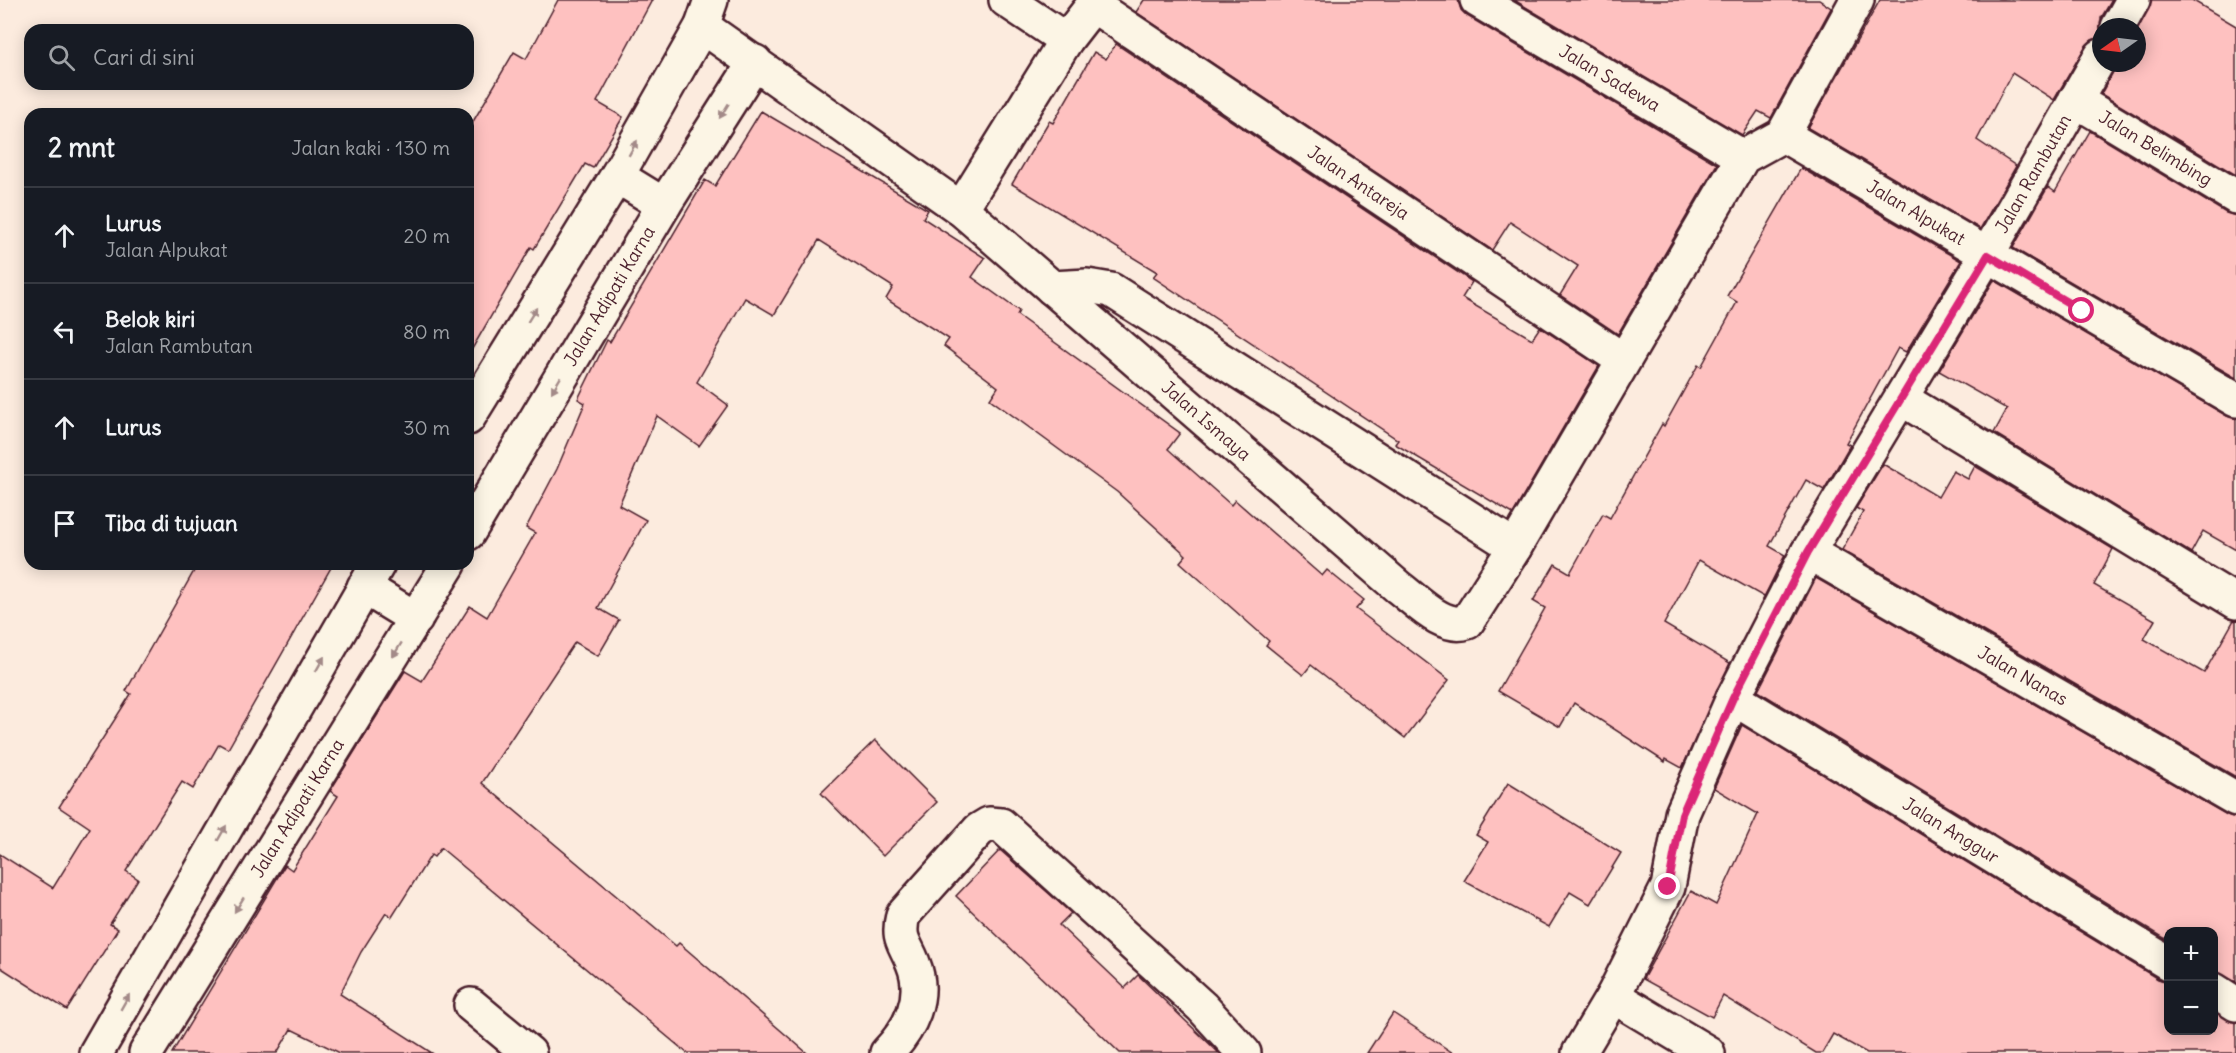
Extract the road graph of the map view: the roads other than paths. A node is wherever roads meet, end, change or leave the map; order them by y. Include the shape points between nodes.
1 (1006, 0) edge
2 (1477, 0) edge
3 (1857, 0) edge
4 (2133, 0) edge
5 (1095, 3) edge
6 (706, 13) edge
7 (2123, 18) edge
8 (1066, 40) junction
9 (755, 62) junction
10 (2092, 71) edge
11 (2075, 100) junction
12 (1783, 135) junction
13 (1743, 158) junction
14 (617, 176) junction
15 (2236, 197) edge
16 (664, 205) junction
17 (961, 209) junction
18 (1988, 255) junction
19 (1052, 288) junction
20 (1623, 360) junction
21 (1902, 399) junction
22 (2236, 400) edge
23 (474, 408) edge
24 (474, 523) edge
25 (1515, 547) junction
26 (1808, 552) junction
27 (445, 570) edge
28 (371, 575) edge
29 (2236, 602) edge
30 (416, 619) junction
31 (1733, 698) junction
32 (2236, 799) edge
33 (2164, 960) edge
34 (2218, 993) edge
35 (1613, 996) junction
36 (2236, 1004) edge
37 (471, 1005) dead end
38 (96, 1053) edge
39 (146, 1053) edge
40 (530, 1053) edge
41 (887, 1053) edge
42 (1244, 1053) edge
43 (1579, 1053) edge
44 (1708, 1053) edge

1 - 8 street
2 - 13 street, Jalan Sadewa
3 - 12 street
4 - 7 street
5 - 8 street
5 - 20 street, Jalan Antareja
6 - 9 street, Jalan Ismaya
14 -> 6 street
8 - 17 street
9 -> 16 street, Jalan Adipati Karna
9 - 17 street, Jalan Ismaya
10 - 11 street, Jalan Rambutan
11 - 15 street, Jalan Belimbing
11 - 18 street, Jalan Rambutan
12 - 13 street
12 - 18 street, Jalan Alpukat
13 - 20 street
14 - 16 street
23 -> 14 street
16 -> 24 street, Jalan Adipati Karna
17 - 19 street, Jalan Ismaya
18 - 21 street, Jalan Rambutan
18 - 22 street, Jalan Alpukat
19 - 25 street via 1087,286 1111,290
19 - 25 street, Jalan Ismaya via 1398,587 1445,621 1457,625 1467,622
20 - 25 street
21 - 26 street, Jalan Rambutan
21 - 29 street
26 - 31 street, Jalan Rambutan
26 - 32 street, Jalan Nanas
27 - 30 street, Jalan Adipati Karna
28 - 30 street
38 -> 28 street
30 -> 39 street, Jalan Adipati Karna
31 - 33 street, Jalan Anggur
31 - 35 street, Jalan Rambutan via 1682,814 1668,887
34 - 36 street
35 - 43 street, Jalan Rambutan
35 - 44 street
37 - 40 street
41 - 42 street via 902,1037 916,1011 918,981 899,932 903,915 979,830 989,824 1000,825 1202,1007

